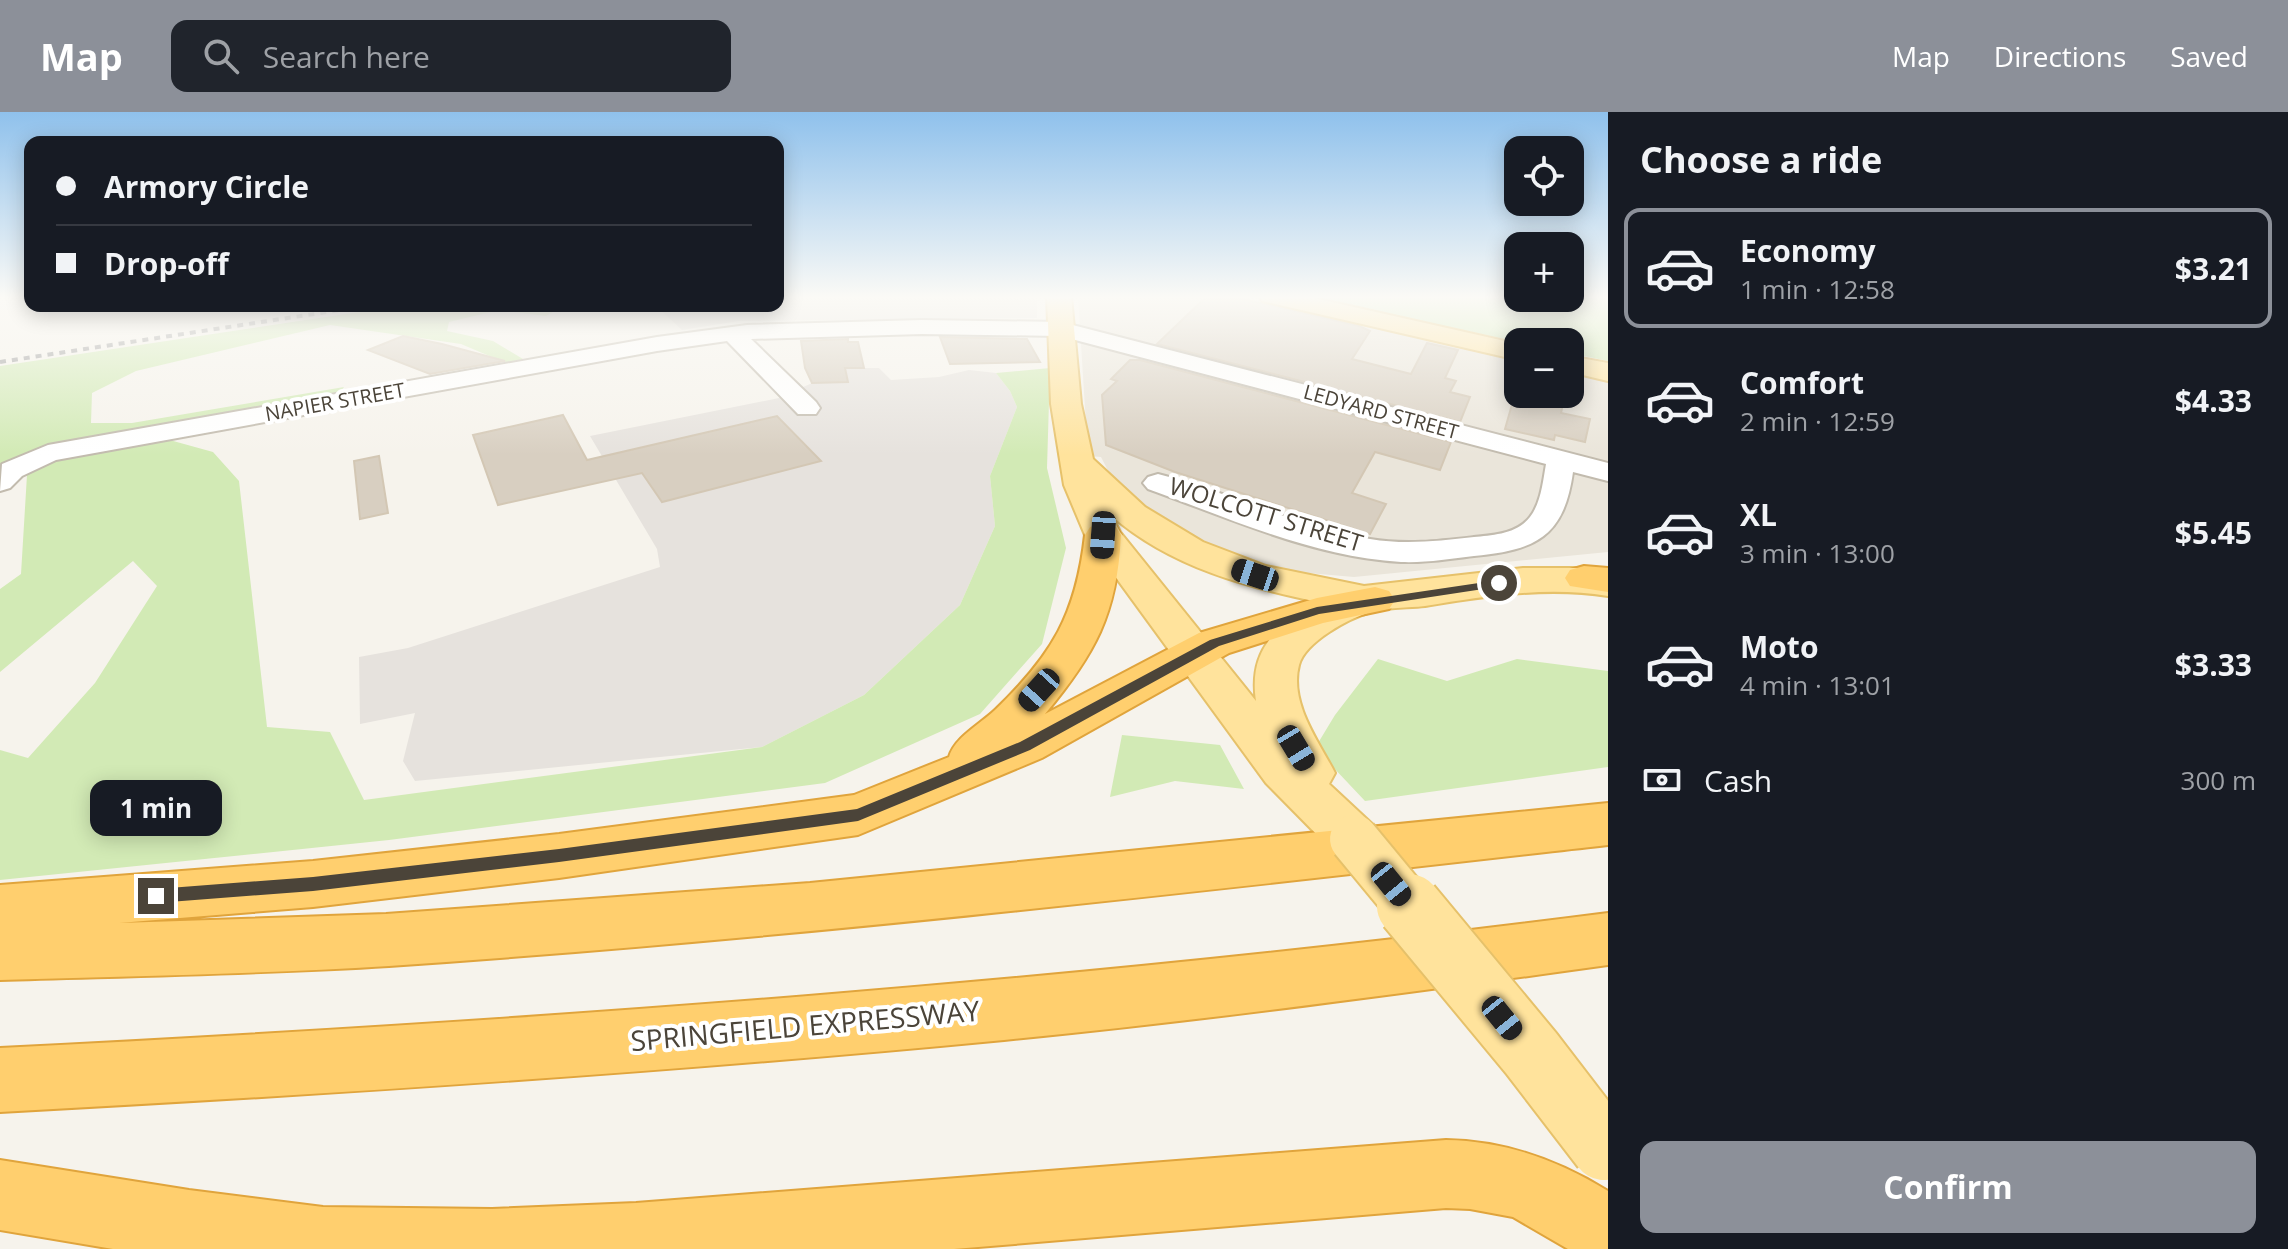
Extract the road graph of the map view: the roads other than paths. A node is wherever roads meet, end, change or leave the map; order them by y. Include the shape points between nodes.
1 (630, 349) edge
2 (748, 349) edge
3 (1062, 349) edge
4 (1138, 349) edge
5 (1584, 367) edge
6 (1608, 372) edge
7 (807, 408) dead end
8 (1561, 460) junction
9 (1079, 462) junction
10 (1608, 472) edge
11 (0, 482) edge
12 (1158, 483) dead end
13 (1103, 535) junction
14 (1601, 579) edge
15 (1366, 602) junction
16 (1192, 653) junction
17 (1305, 780) junction
18 (935, 784) junction
19 (1608, 824) edge
20 (0, 909) edge
21 (1608, 939) edge
22 (0, 954) edge
23 (0, 1080) edge
24 (1606, 1151) edge
25 (0, 1195) edge
26 (1608, 1234) edge

1 - 11 street, NAPIER STREET via 48,453 12,470
2 - 7 street
3 - 9 main road via 1066,404
4 - 8 street, LEDYARD STREET
5 - 6 main road
8 - 10 street, LEDYARD STREET
8 - 12 street, WOLCOTT STREET via 1548,514 1536,528 1491,545 1444,550 1397,552 1356,545
9 - 13 main road via 1081,485
9 - 15 main road via 1104,492 1177,545 1274,580
13 - 16 main road
13 - 18 highway via 1093,603 1075,641 998,736
14 - 15 main road via 1499,583
15 - 16 highway via 1277,623
15 - 17 main road via 1295,637 1279,666 1279,711
16 - 17 main road
16 - 18 highway via 1025,746
17 - 24 main road, bridge
18 - 20 highway via 858,815 730,833 313,884
19 - 22 highway via 825,905 386,940
21 - 23 highway, SPRINGFIELD EXPRESSWAY via 1114,998 815,1027
25 - 26 highway via 323,1243 492,1245 636,1239 1486,1174 1534,1188

